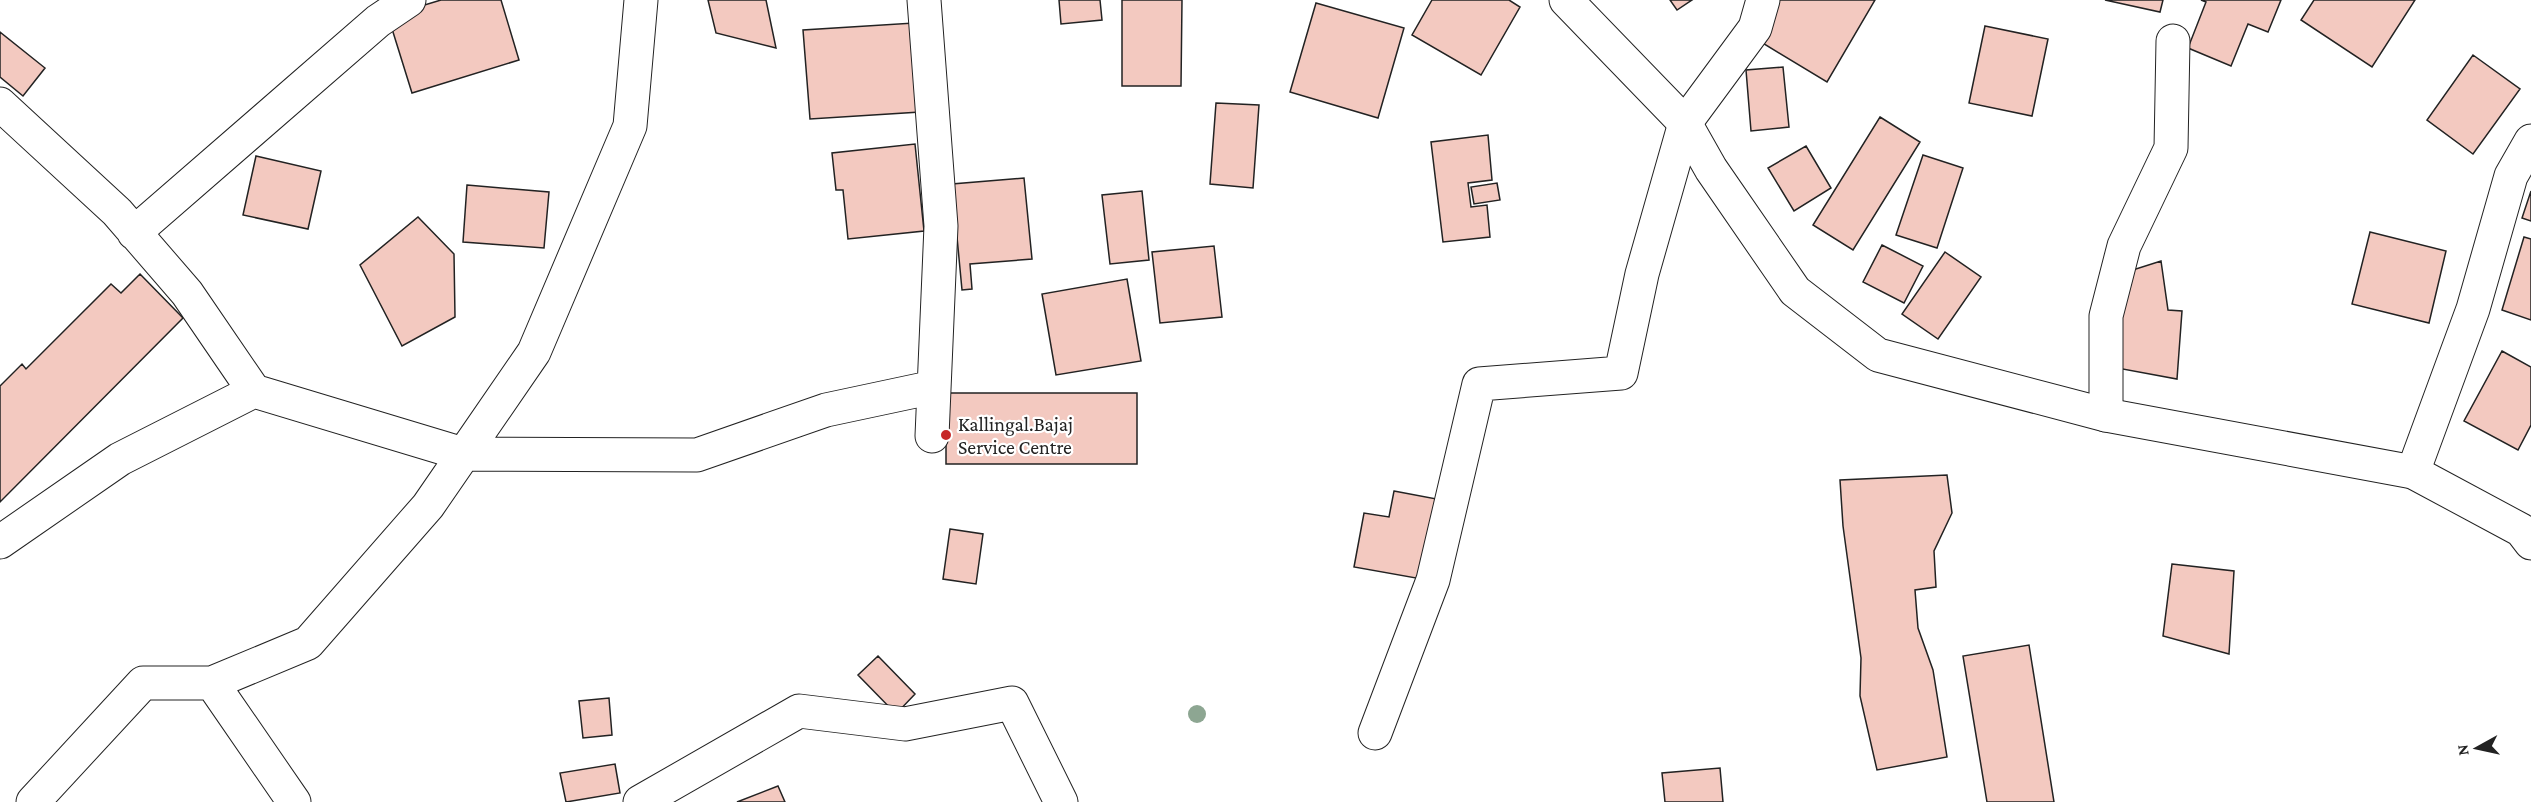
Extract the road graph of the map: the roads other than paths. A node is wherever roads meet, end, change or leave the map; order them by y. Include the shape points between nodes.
1 (409, 0) edge
2 (641, 0) edge
3 (924, 0) edge
4 (1566, 0) edge
5 (1763, 0) edge
6 (2173, 41) dead end
7 (0, 104) edge
8 (1685, 123) junction
9 (2531, 141) edge
10 (134, 233) junction
11 (934, 387) junction
12 (254, 391) junction
13 (2106, 415) junction
14 (932, 436) dead end
15 (463, 454) junction
16 (2413, 472) junction
17 (0, 543) edge
18 (2531, 543) edge
19 (212, 683) junction
20 (1375, 734) dead end
21 (33, 802) edge
22 (294, 802) edge
23 (640, 802) edge
24 (1061, 802) edge

1 - 10 street via 378,21
2 - 15 street via 630,126 534,352
3 - 11 street via 942,226
4 - 8 street
5 - 8 street via 1755,28
6 - 13 street via 2171,148 2124,246 2106,316
7 - 10 street via 117,212
8 - 13 street via 1711,169 1795,291 1878,355
8 - 20 street via 1642,274 1621,373 1479,384 1433,580
9 - 16 street via 2511,176 2473,309
10 - 12 street via 187,293
11 - 14 street
11 - 15 street via 826,410 697,455
12 - 15 street
12 - 17 street via 120,459
13 - 16 street
15 - 19 street via 428,506 308,643
16 - 18 street via 2521,530
19 - 21 street via 143,683
19 - 22 street
23 - 24 street via 799,711 905,723 1012,703

